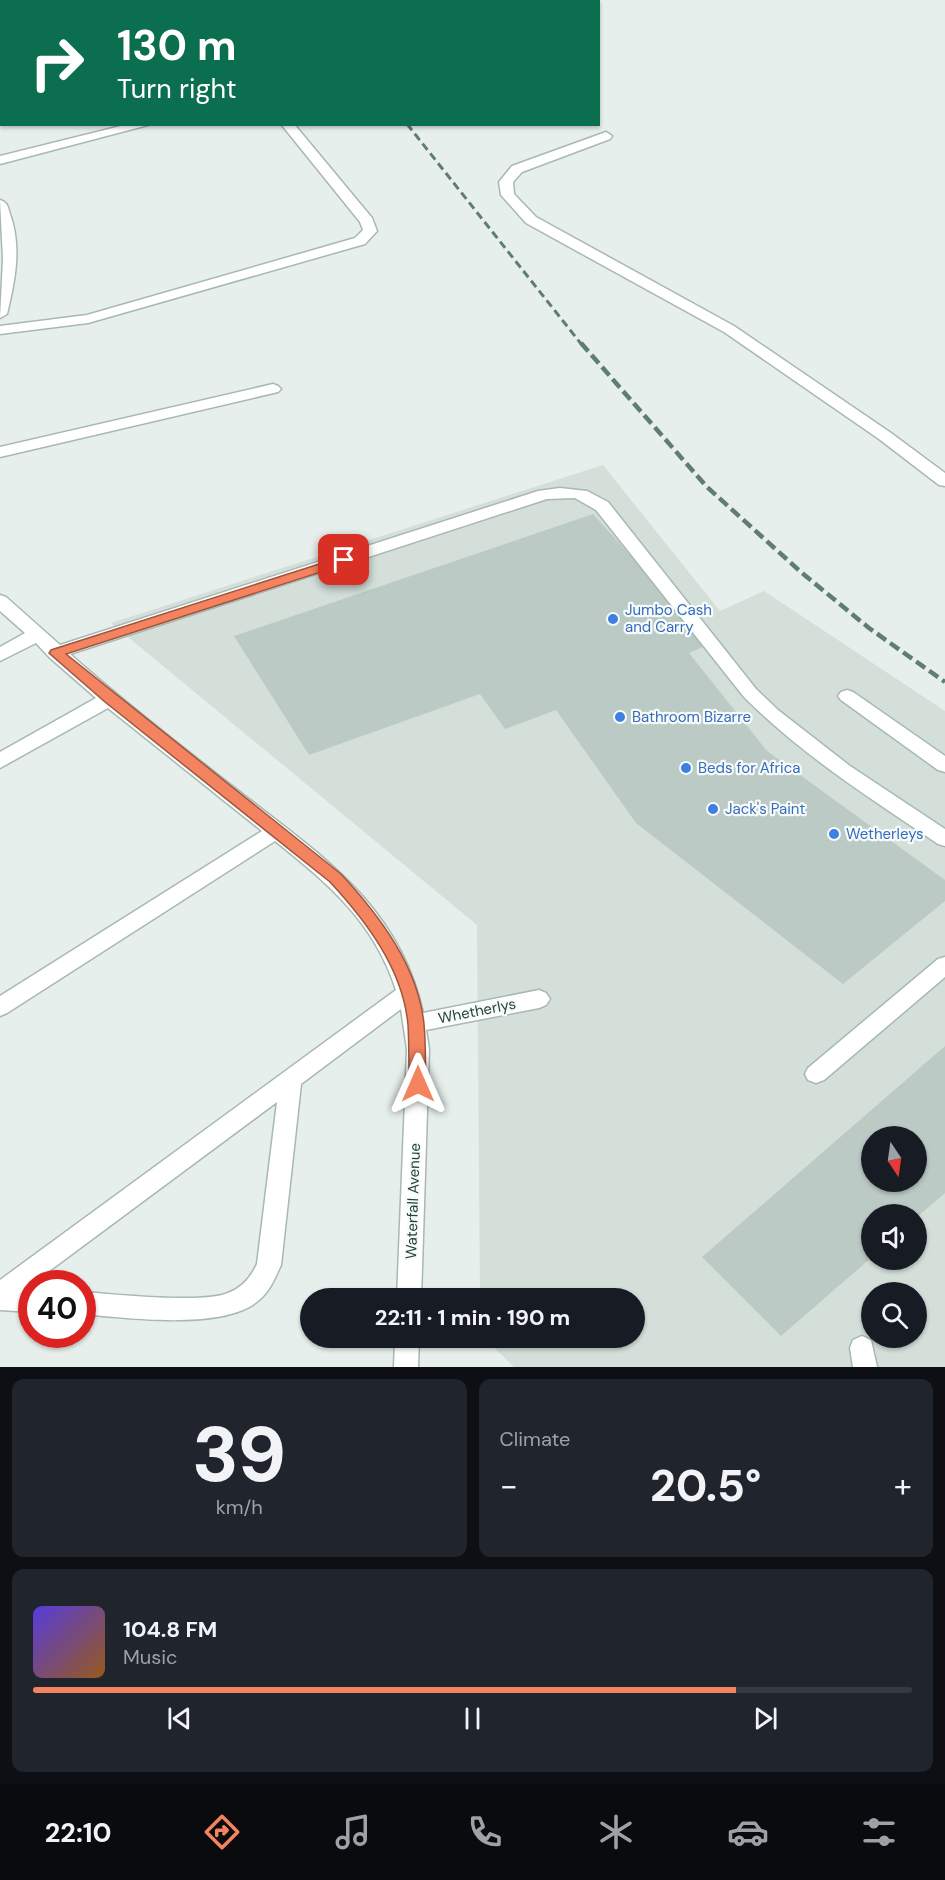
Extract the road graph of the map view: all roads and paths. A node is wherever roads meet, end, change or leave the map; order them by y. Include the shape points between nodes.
1 (138, 126) edge
2 (289, 126) edge
3 (606, 136) dead end
4 (0, 160) edge
5 (0, 204) edge
6 (3, 223) edge
7 (0, 314) edge
8 (0, 330) edge
9 (273, 389) dead end
10 (0, 452) edge
11 (945, 481) edge
12 (0, 601) edge
13 (36, 635) junction
14 (55, 653) junction
15 (0, 655) edge
16 (848, 696) dead end
17 (110, 699) junction
18 (0, 761) edge
19 (945, 765) edge
20 (276, 831) junction
21 (945, 839) edge
22 (945, 965) edge
23 (409, 992) junction
24 (539, 999) dead end
25 (0, 1007) edge
26 (416, 1023) junction
27 (816, 1074) dead end
28 (290, 1081) junction
29 (409, 1288) edge
30 (0, 1294) edge
31 (0, 1299) edge
32 (18, 1300) edge
33 (96, 1304) edge
34 (407, 1348) edge
35 (406, 1367) edge

1 - 4 street
2 - 8 street via 367,221 370,231 360,241 88,320
3 - 11 street via 517,169 506,182 508,195 531,220 729,329
5 - 6 street
6 - 7 street via 11,262
9 - 10 street
12 - 13 street, Waterfall Avenue
13 - 14 street, Waterfall Avenue
13 - 15 street
14 - 17 street, Waterfall Avenue
14 - 21 street via 544,495 582,495 602,506 770,714 811,747
16 - 19 street
17 - 18 street
17 - 20 street, Waterfall Avenue
20 - 23 street, Waterfall Avenue via 335,878 363,908 398,964
20 - 25 street
22 - 27 street
23 - 26 street, Waterfall Avenue
23 - 28 street
24 - 26 street, Whetherlys
26 - 29 street, Waterfall Avenue via 418,1084
28 - 30 street
28 - 33 street via 269,1265 259,1286 237,1302 207,1310
31 - 32 street
34 - 35 street

